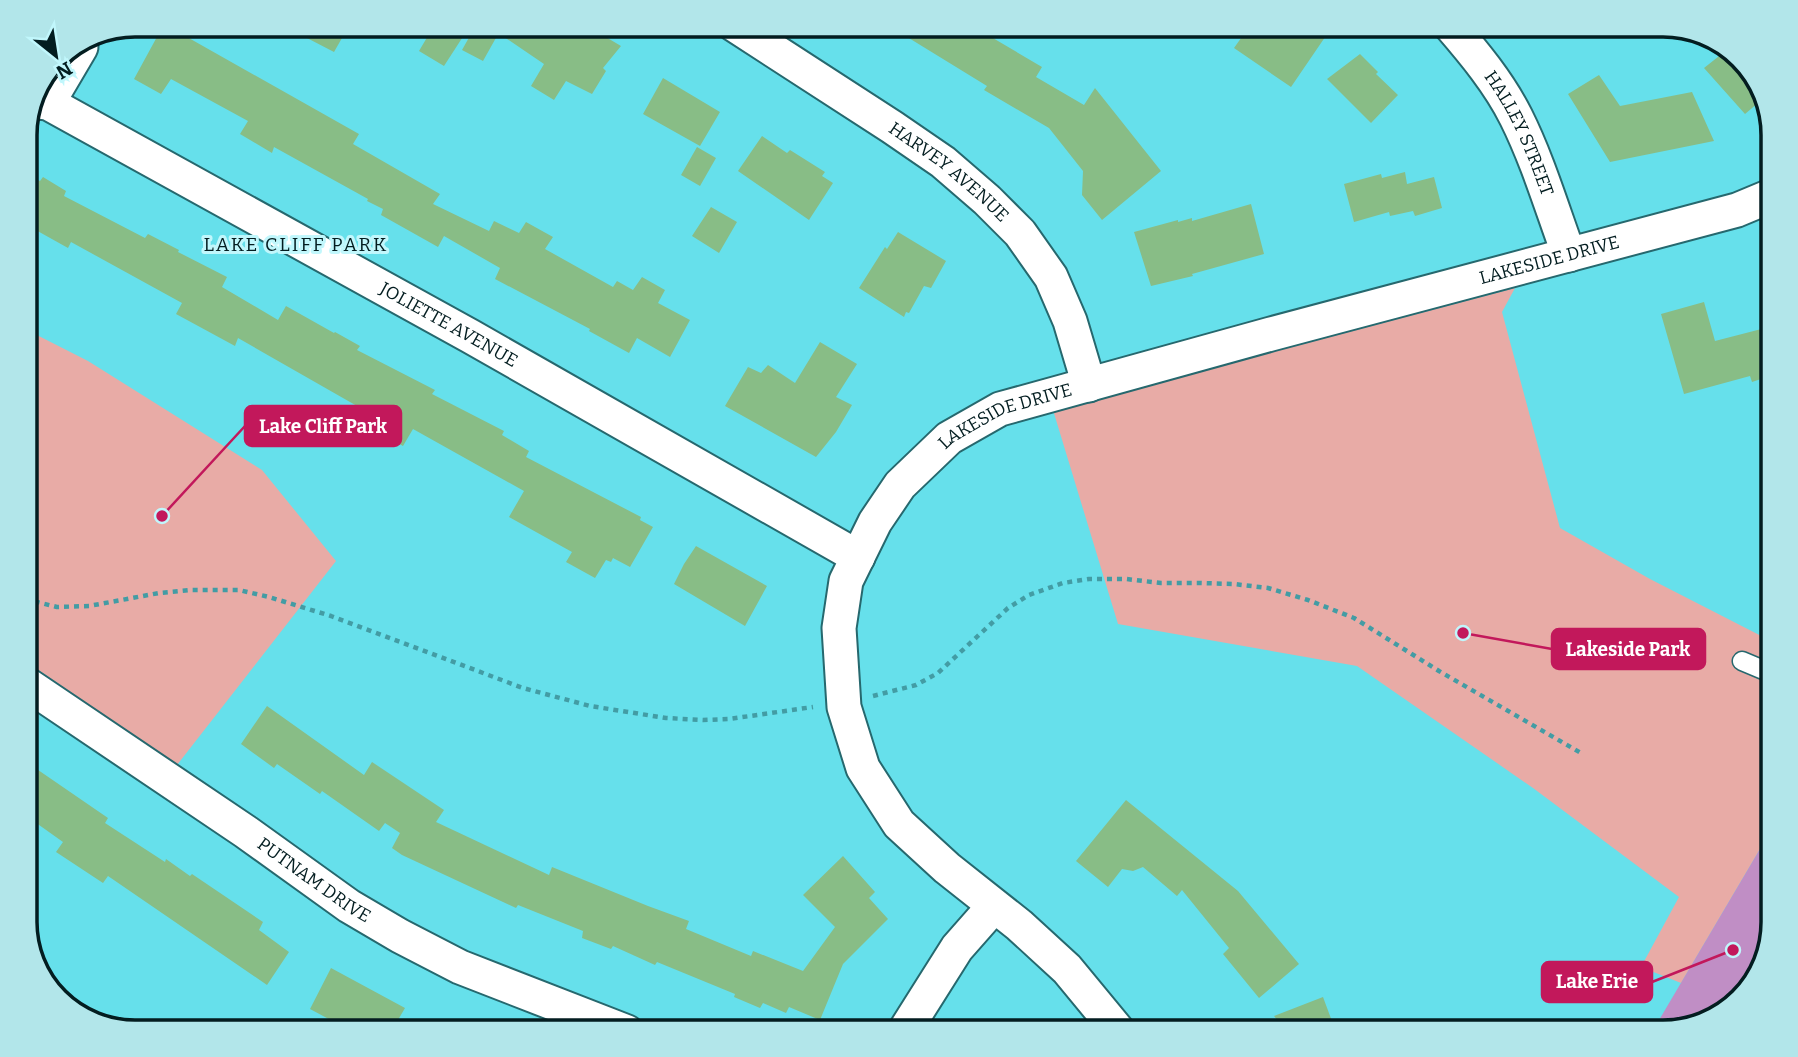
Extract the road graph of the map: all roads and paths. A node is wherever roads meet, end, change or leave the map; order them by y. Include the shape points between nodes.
1 (753, 37) edge
2 (1459, 37) edge
3 (43, 102) edge
4 (1761, 200) edge
5 (1569, 255) junction
6 (1089, 385) junction
7 (858, 557) junction
8 (1742, 661) dead end
9 (1761, 669) edge
10 (37, 690) edge
11 (994, 906) junction
12 (596, 1020) edge
13 (912, 1020) edge
14 (1109, 1020) edge

1 - 6 street, HARVEY AVENUE via 943,162 1020,233 1051,277
2 - 5 street, HALLEY STREET via 1515,116
3 - 7 street, JOLIETTE AVENUE via 470,336
4 - 5 street, LAKESIDE DRIVE
5 - 6 street, LAKESIDE DRIVE
6 - 7 street, LAKESIDE DRIVE via 1000,409 949,438 900,485
7 - 11 street, LAKESIDE DRIVE via 846,581 839,628 844,707 863,768 898,824
8 - 9 lane
10 - 12 street, PUTNAM DRIVE via 349,906 460,967
11 - 13 street via 957,948
11 - 14 street, LAKESIDE DRIVE via 1067,970

